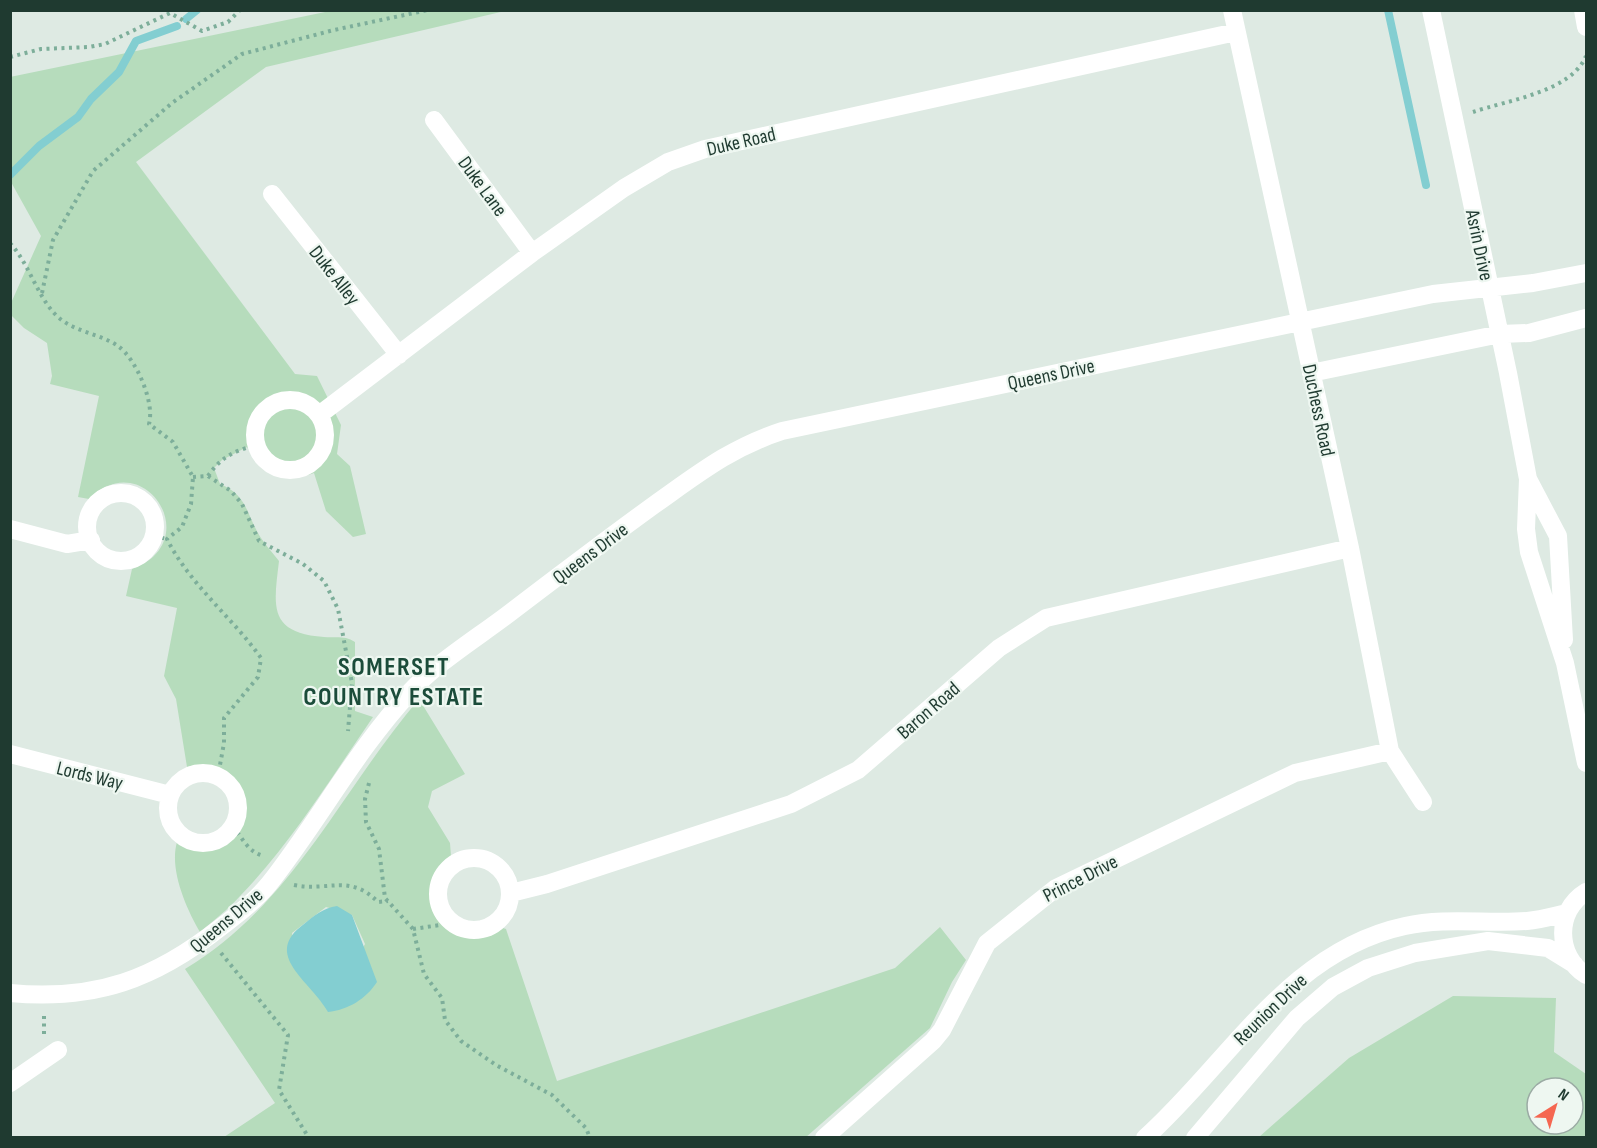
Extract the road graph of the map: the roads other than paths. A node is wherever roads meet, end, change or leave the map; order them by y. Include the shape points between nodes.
1 (1232, 10) edge
2 (1431, 10) edge
3 (1583, 10) edge
4 (1587, 27) edge
5 (1236, 32) junction
6 (434, 120) dead end
7 (272, 194) dead end
8 (532, 253) junction
9 (1587, 273) edge
10 (1489, 288) junction
11 (1587, 318) edge
12 (1300, 322) junction
13 (1500, 334) junction
14 (399, 355) junction
15 (1311, 373) junction
16 (320, 415) junction
17 (1528, 479) junction
18 (10, 529) edge
19 (91, 540) junction
20 (1350, 548) junction
21 (1565, 663) junction
22 (1390, 751) junction
23 (10, 754) edge
24 (1587, 763) edge
25 (170, 795) junction
26 (1423, 802) dead end
27 (1587, 892) edge
28 (511, 893) junction
29 (1567, 913) junction
30 (1580, 969) edge
31 (10, 993) edge
32 (51, 1055) road end
33 (10, 1083) edge
34 (824, 1137) edge
35 (1145, 1137) edge
36 (1195, 1137) edge

1 - 5 street, Duchess Road
2 - 10 street, Asrin Drive
3 - 4 street
5 - 8 street, Duke Road via 705,149 668,162 624,188
5 - 12 street, Duchess Road
6 - 8 street, Duke Lane
7 - 14 street, Duke Alley
8 - 14 street, Duke Road
9 - 10 street, Queens Drive
10 - 12 street, Queens Drive via 1433,294
10 - 13 street, Asrin Drive
11 - 13 street via 1529,333
12 - 15 street, Duchess Road
12 - 31 street, Queens Drive via 782,431 750,441 717,459 411,690 267,886 186,955 130,982 89,992 44,996
13 - 15 street
13 - 17 street, Asrin Drive
14 - 16 street, Duke Road
15 - 20 street, Duchess Road
16 - 16 street via 302,402 291,400 270,405 256,423 256,445 266,460 282,469 305,467 322,450 325,438
17 - 21 street, Asrin Drive via 1529,552
17 - 21 street, Asrin Drive via 1558,536
18 - 19 street via 67,544
19 - 19 street via 100,554 121,561 142,554 161,537 146,504 138,497 116,493 105,497 90,513 87,524
20 - 22 street, Duchess Road
20 - 28 street, Baron Road via 1046,618 999,648 858,770 827,788 790,804
21 - 24 street, Asrin Drive
22 - 26 street, Duchess Road
22 - 34 street, Prince Drive via 1295,774 1037,900 987,943 933,1041
23 - 25 street, Lords Way
25 - 25 street via 169,817 182,836 192,842 215,841 233,826 238,804 228,783 218,776 196,773 185,777
27 - 29 street
28 - 28 street via 504,915 486,929 462,928 448,919 438,901 438,888 446,872 461,860 473,858 494,864
29 - 30 street via 1563,930 1565,948
29 - 35 street, Reunion Drive via 1529,921 1447,921 1404,926 1341,951 1285,989
30 - 36 street, Reunion Drive via 1548,948 1488,941 1415,953 1368,968 1333,987 1297,1018
32 - 33 street

